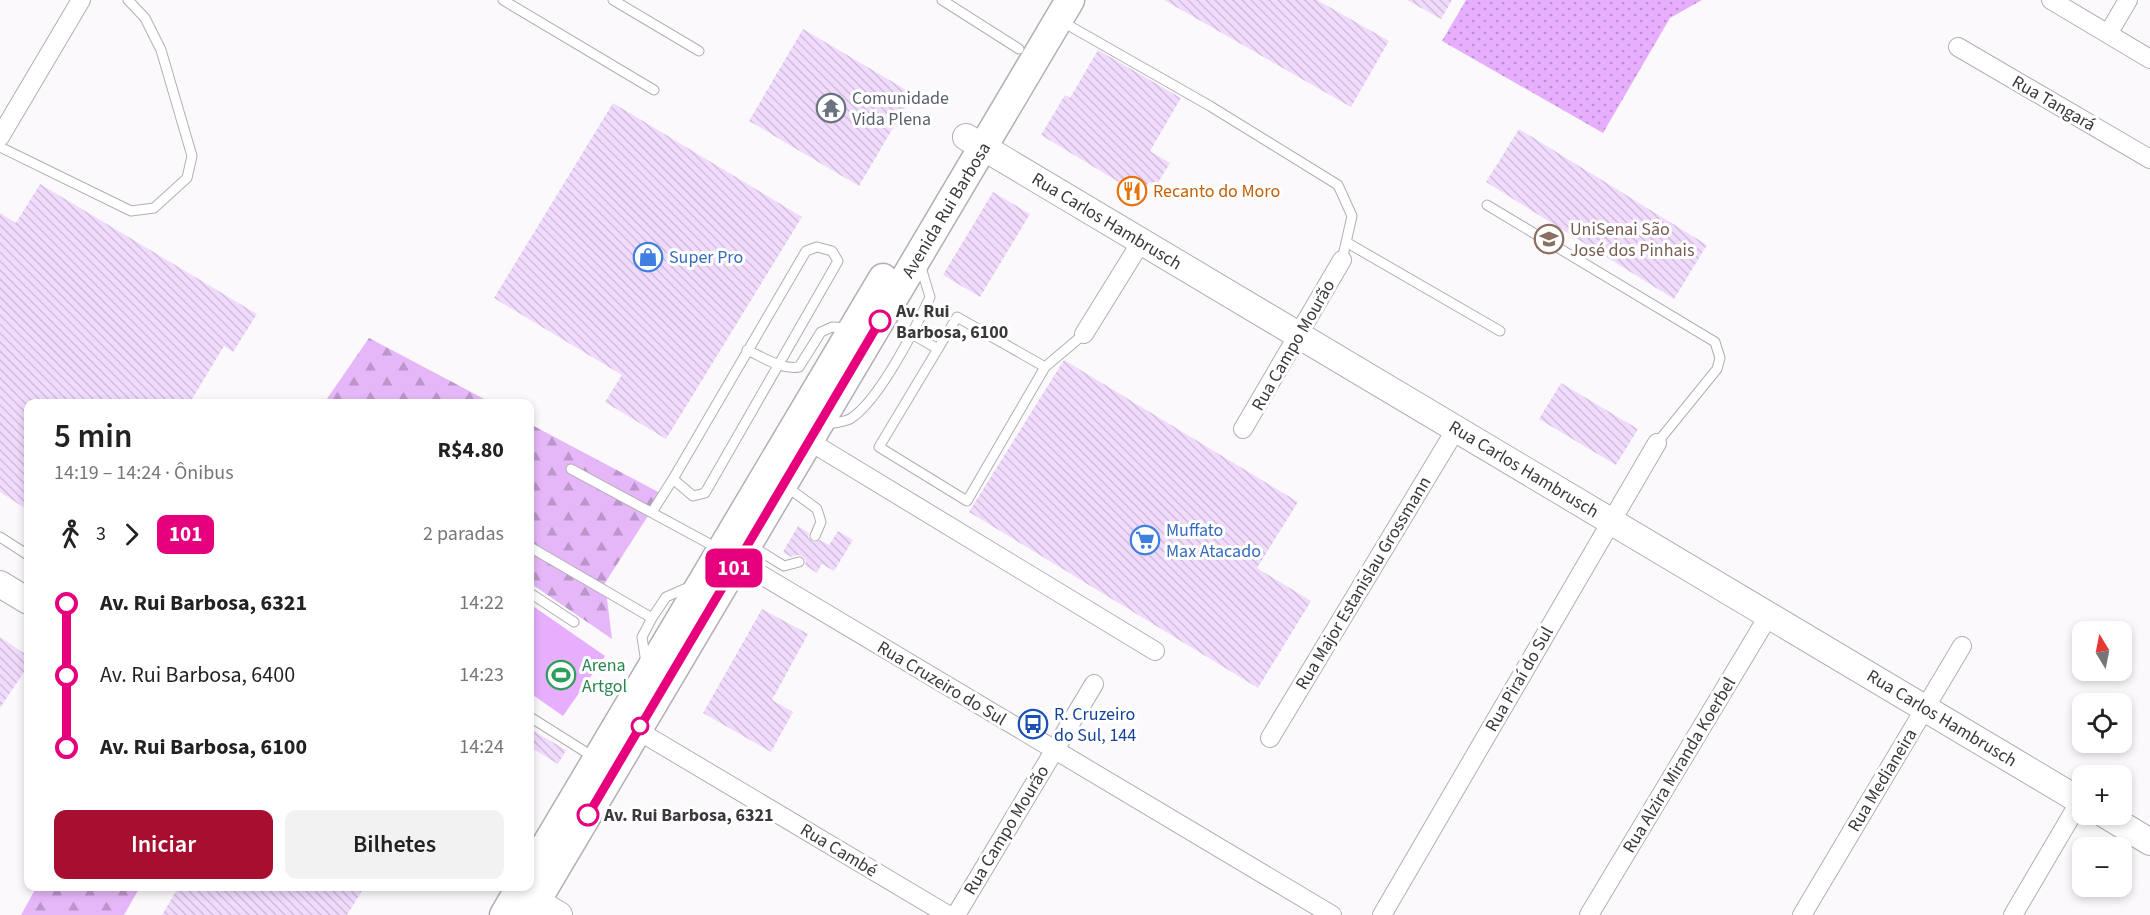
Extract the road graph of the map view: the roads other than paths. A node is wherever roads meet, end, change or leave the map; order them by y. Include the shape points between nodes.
1 (81, 0) edge
2 (128, 0) edge
3 (503, 0) edge
4 (613, 0) edge
5 (942, 0) edge
6 (2051, 0) edge
7 (2128, 0) edge
8 (1059, 6) edge
9 (2108, 34) junction
10 (1958, 47) dead end
11 (1019, 49) junction
12 (699, 51) dead end
13 (2150, 59) edge
14 (654, 90) dead end
15 (0, 136) edge
16 (975, 142) junction
17 (0, 147) edge
18 (2150, 159) edge
19 (1487, 205) dead end
20 (1141, 242) junction
21 (1346, 242) junction
22 (918, 257) junction
23 (1342, 260) joint
24 (853, 328) junction
25 (1500, 331) dead end
26 (912, 334) junction
27 (1084, 334) joint
28 (1298, 335) junction
29 (938, 349) junction
30 (747, 350) junction
31 (780, 365) junction
32 (1044, 367) junction
33 (1243, 429) dead end
34 (1456, 429) junction
35 (814, 434) junction
36 (1657, 443) joint
37 (571, 469) dead end
38 (673, 479) junction
39 (783, 485) junction
40 (652, 512) junction
41 (1611, 521) junction
42 (815, 536) dead end
43 (0, 537) edge
44 (534, 548) edge
45 (24, 552) edge
46 (736, 552) junction
47 (799, 562) dead end
48 (702, 583) junction
49 (0, 584) edge
50 (534, 596) edge
51 (24, 599) edge
52 (1769, 615) junction
53 (652, 618) junction
54 (574, 622) dead end
55 (1962, 646) dead end
56 (1155, 651) dead end
57 (648, 674) junction
58 (1094, 684) dead end
59 (1925, 708) junction
60 (534, 720) edge
61 (638, 730) junction
62 (1270, 738) dead end
63 (1055, 750) junction
64 (597, 759) junction
65 (2072, 796) edge
66 (2072, 816) edge
67 (2122, 825) edge
68 (2150, 842) edge
69 (534, 885) edge
70 (534, 887) edge
71 (529, 895) edge
72 (504, 915) edge
73 (948, 915) edge
74 (956, 915) edge
75 (1332, 915) edge
76 (1382, 915) edge
77 (1589, 915) edge
78 (1802, 915) edge
79 (2013, 915) edge

1 - 15 street
2 - 17 lane via 145,18 161,50 192,156 188,178 154,208 131,211
3 - 14 lane
4 - 12 lane
5 - 11 lane
6 - 9 street
7 - 9 street
8 - 11 main road, Avenida Rui Barbosa
8 - 16 main road, Avenida Rui Barbosa
8 - 21 lane via 1338,185 1352,216
9 - 13 street
10 - 18 street, Rua Tangará
11 - 16 main road, Avenida Rui Barbosa
16 - 20 street, Rua Carlos Hambrusch
16 - 22 main road, Avenida Rui Barbosa
16 - 24 main road, Avenida Rui Barbosa
19 - 36 lane via 1715,342 1720,358 1717,369
20 - 27 street
20 - 28 street, Rua Carlos Hambrusch
21 - 23 lane
21 - 25 lane
22 - 26 lane via 930,297
22 - 35 main road, Avenida Rui Barbosa
23 - 28 street, Rua Campo Mourão
24 - 31 lane via 825,328 799,366
24 - 46 main road, Avenida Rui Barbosa
26 - 29 lane
26 - 35 lane via 872,397 849,420
27 - 32 lane
28 - 33 street, Rua Campo Mourão
28 - 34 street, Rua Carlos Hambrusch
29 - 32 lane via 957,317
29 - 32 lane via 879,447 967,501
30 - 31 lane
30 - 31 lane via 806,251 817,247 832,251 838,261
30 - 38 lane
31 - 38 lane via 705,494 693,496
34 - 41 street, Rua Carlos Hambrusch
34 - 62 street, Rua Major Estanislau Grossmann
35 - 39 main road, Avenida Rui Barbosa
35 - 56 street
36 - 41 street, Rua Piraí do Sul
37 - 40 lane
38 - 40 lane
39 - 42 lane via 816,509 821,522
39 - 46 main road, Avenida Rui Barbosa
40 - 46 lane
41 - 52 street, Rua Carlos Hambrusch
41 - 76 street, Rua Piraí do Sul
43 - 45 lane
44 - 53 lane
46 - 47 lane via 784,566
46 - 48 main road, Avenida Rui Barbosa
46 - 61 main road, Avenida Rui Barbosa
46 - 63 street, Rua Cruzeiro do Sul
48 - 53 lane via 666,597
48 - 57 main road, Avenida Rui Barbosa
49 - 51 street
50 - 54 lane
52 - 59 street, Rua Carlos Hambrusch
52 - 77 street, Rua Alzira Miranda Koerbel
53 - 57 lane via 642,637
55 - 59 street, Rua Medianeira
57 - 64 main road, Avenida Rui Barbosa
58 - 63 street, Rua Campo Mourão
59 - 65 street, Rua Carlos Hambrusch
59 - 78 street, Rua Medianeira
60 - 64 lane
61 - 70 main road, Avenida Rui Barbosa
61 - 73 street, Rua Cambé
63 - 74 street, Rua Campo Mourão
63 - 75 street, Rua Cruzeiro do Sul
64 - 69 main road, Avenida Rui Barbosa
66 - 79 street
67 - 68 street
71 - 72 main road, Avenida Rui Barbosa

